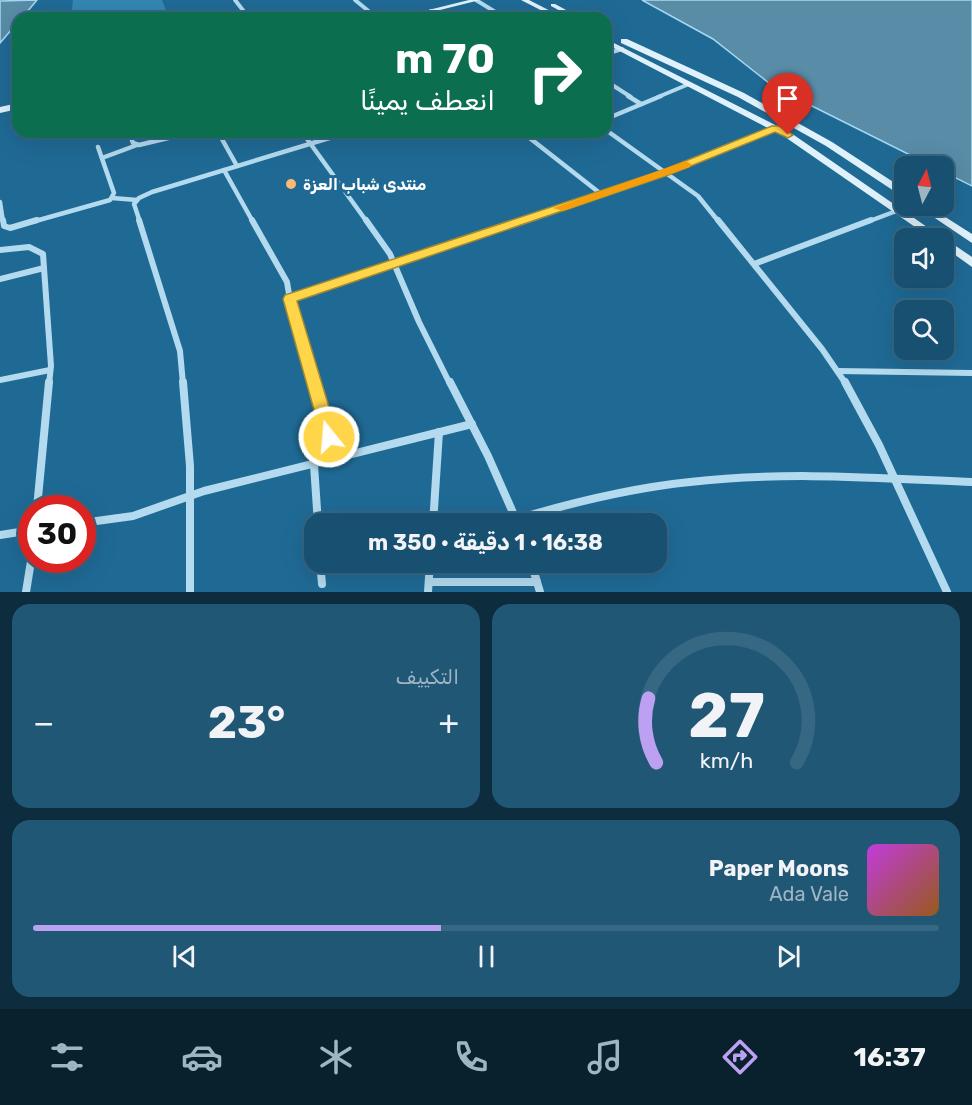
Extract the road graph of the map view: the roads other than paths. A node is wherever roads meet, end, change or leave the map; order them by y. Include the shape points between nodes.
1 (235, 0) edge
2 (356, 0) edge
3 (477, 0) edge
4 (524, 0) edge
5 (544, 0) edge
6 (431, 11) joint
7 (244, 12) edge
8 (371, 12) edge
9 (426, 12) edge
10 (496, 12) edge
11 (549, 12) edge
12 (567, 12) edge
13 (612, 36) edge
14 (612, 44) edge
15 (622, 49) junction
16 (612, 52) edge
17 (673, 64) junction
18 (662, 69) junction
19 (689, 84) junction
20 (612, 85) edge
21 (641, 104) junction
22 (612, 116) edge
23 (776, 128) junction
24 (612, 134) edge
25 (131, 138) edge
26 (167, 138) edge
27 (221, 138) edge
28 (306, 138) edge
29 (330, 138) edge
30 (530, 138) edge
31 (310, 144) junction
32 (137, 145) junction
33 (98, 147) dead end
34 (102, 158) junction
35 (237, 166) junction
36 (224, 170) junction
37 (667, 172) junction
38 (894, 187) edge
39 (601, 194) junction
40 (112, 198) junction
41 (136, 200) junction
42 (0, 202) edge
43 (894, 207) edge
44 (894, 212) edge
45 (907, 216) edge
46 (937, 216) edge
47 (924, 228) edge
48 (972, 240) edge
49 (0, 250) edge
50 (954, 250) edge
51 (972, 263) edge
52 (393, 264) junction
53 (754, 264) junction
54 (44, 268) junction
55 (0, 279) edge
56 (290, 299) junction
57 (50, 370) junction
58 (838, 371) junction
59 (972, 373) edge
60 (0, 380) edge
61 (472, 424) junction
62 (439, 432) junction
63 (335, 458) junction
64 (314, 465) junction
65 (894, 478) junction
66 (972, 482) edge
67 (38, 495) edge
68 (190, 496) junction
69 (317, 513) edge
70 (434, 513) edge
71 (514, 513) edge
72 (546, 513) edge
73 (96, 521) edge
74 (18, 532) edge
75 (0, 535) edge
76 (29, 573) edge
77 (321, 573) edge
78 (429, 573) edge
79 (534, 573) edge
80 (429, 582) junction
81 (537, 582) junction
82 (322, 584) dead end
83 (26, 592) edge
84 (190, 592) edge
85 (428, 592) edge
86 (540, 592) edge
87 (947, 592) edge

1 - 7 street
2 - 8 street
3 - 6 main road
3 - 10 street
4 - 11 main road
5 - 12 main road
6 - 9 main road
13 - 17 main road
14 - 15 main road
15 - 16 street
15 - 18 main road
17 - 18 main road
17 - 38 main road via 741,95 829,144
18 - 19 main road
19 - 21 street
19 - 23 main road
20 - 21 street
21 - 22 street
23 - 37 street
23 - 43 main road
24 - 37 street
25 - 32 street
26 - 32 street
27 - 35 street
28 - 31 street
29 - 31 street
30 - 39 street
31 - 35 street
31 - 52 street via 384,245
32 - 34 street
33 - 34 street
34 - 40 street via 114,193
35 - 36 street
36 - 41 street
36 - 56 street via 287,282
37 - 39 street
37 - 53 street via 698,196
39 - 52 street
40 - 41 street
40 - 42 street via 14,228 4,226
41 - 68 street via 134,206 180,351
44 - 53 street
45 - 47 main road
46 - 48 main road
49 - 54 street via 38,248 43,254
50 - 51 main road
52 - 56 street
52 - 61 street via 396,277
53 - 58 street
54 - 55 street
54 - 57 street
56 - 63 street
57 - 60 street
57 - 67 street
58 - 59 street
58 - 65 street
61 - 62 street
61 - 71 street
62 - 63 street
62 - 70 street
63 - 64 street
64 - 68 street
64 - 69 street
65 - 66 street
65 - 72 street via 716,479 606,496
65 - 87 street
68 - 73 street via 133,516
68 - 84 street
74 - 75 street
76 - 83 street
77 - 82 street
78 - 80 street
79 - 81 street
80 - 81 street
80 - 85 street
81 - 86 street

